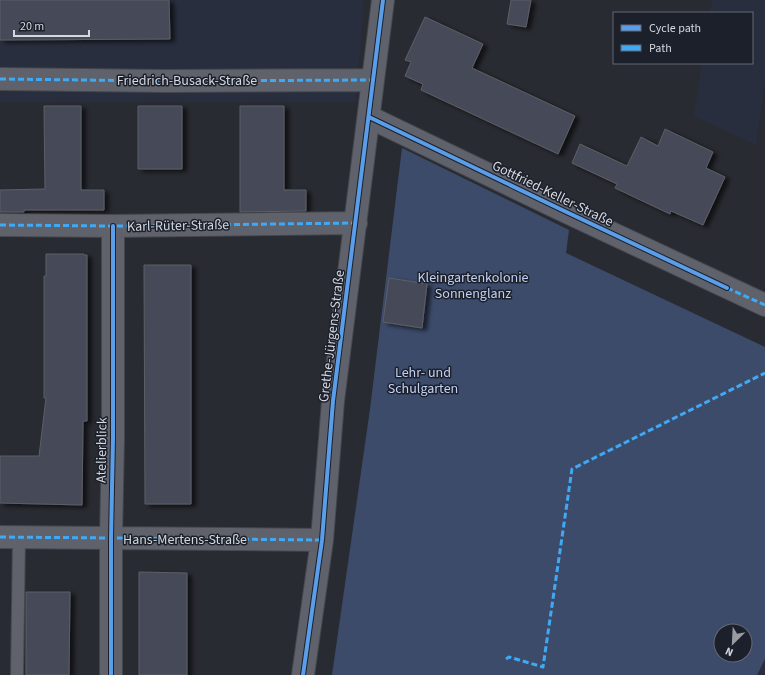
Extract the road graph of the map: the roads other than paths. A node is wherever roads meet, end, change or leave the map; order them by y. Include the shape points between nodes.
1 (384, 0) edge
2 (0, 80) edge
3 (373, 80) junction
4 (369, 117) junction
5 (356, 223) junction
6 (0, 225) edge
7 (113, 226) junction
8 (765, 306) edge
9 (10, 537) edge
10 (111, 538) junction
11 (322, 540) junction
12 (17, 675) edge
13 (111, 675) edge
14 (303, 675) edge

1 - 3 street, Grethe-Jürgens-Straße
2 - 3 street, Friedrich-Busack-Straße
3 - 4 street, Grethe-Jürgens-Straße
4 - 5 street, Grethe-Jürgens-Straße
4 - 8 street, Gottfried-Keller-Straße
5 - 7 street, Karl-Rüter-Straße
5 - 11 street, Grethe-Jürgens-Straße via 333,401
6 - 7 street, Karl-Rüter-Straße
7 - 10 street, Atelierblick
9 - 10 street, Hans-Mertens-Straße
9 - 12 lane
10 - 11 street, Hans-Mertens-Straße
10 - 13 street, Atelierblick
11 - 14 street, Grethe-Jürgens-Straße

